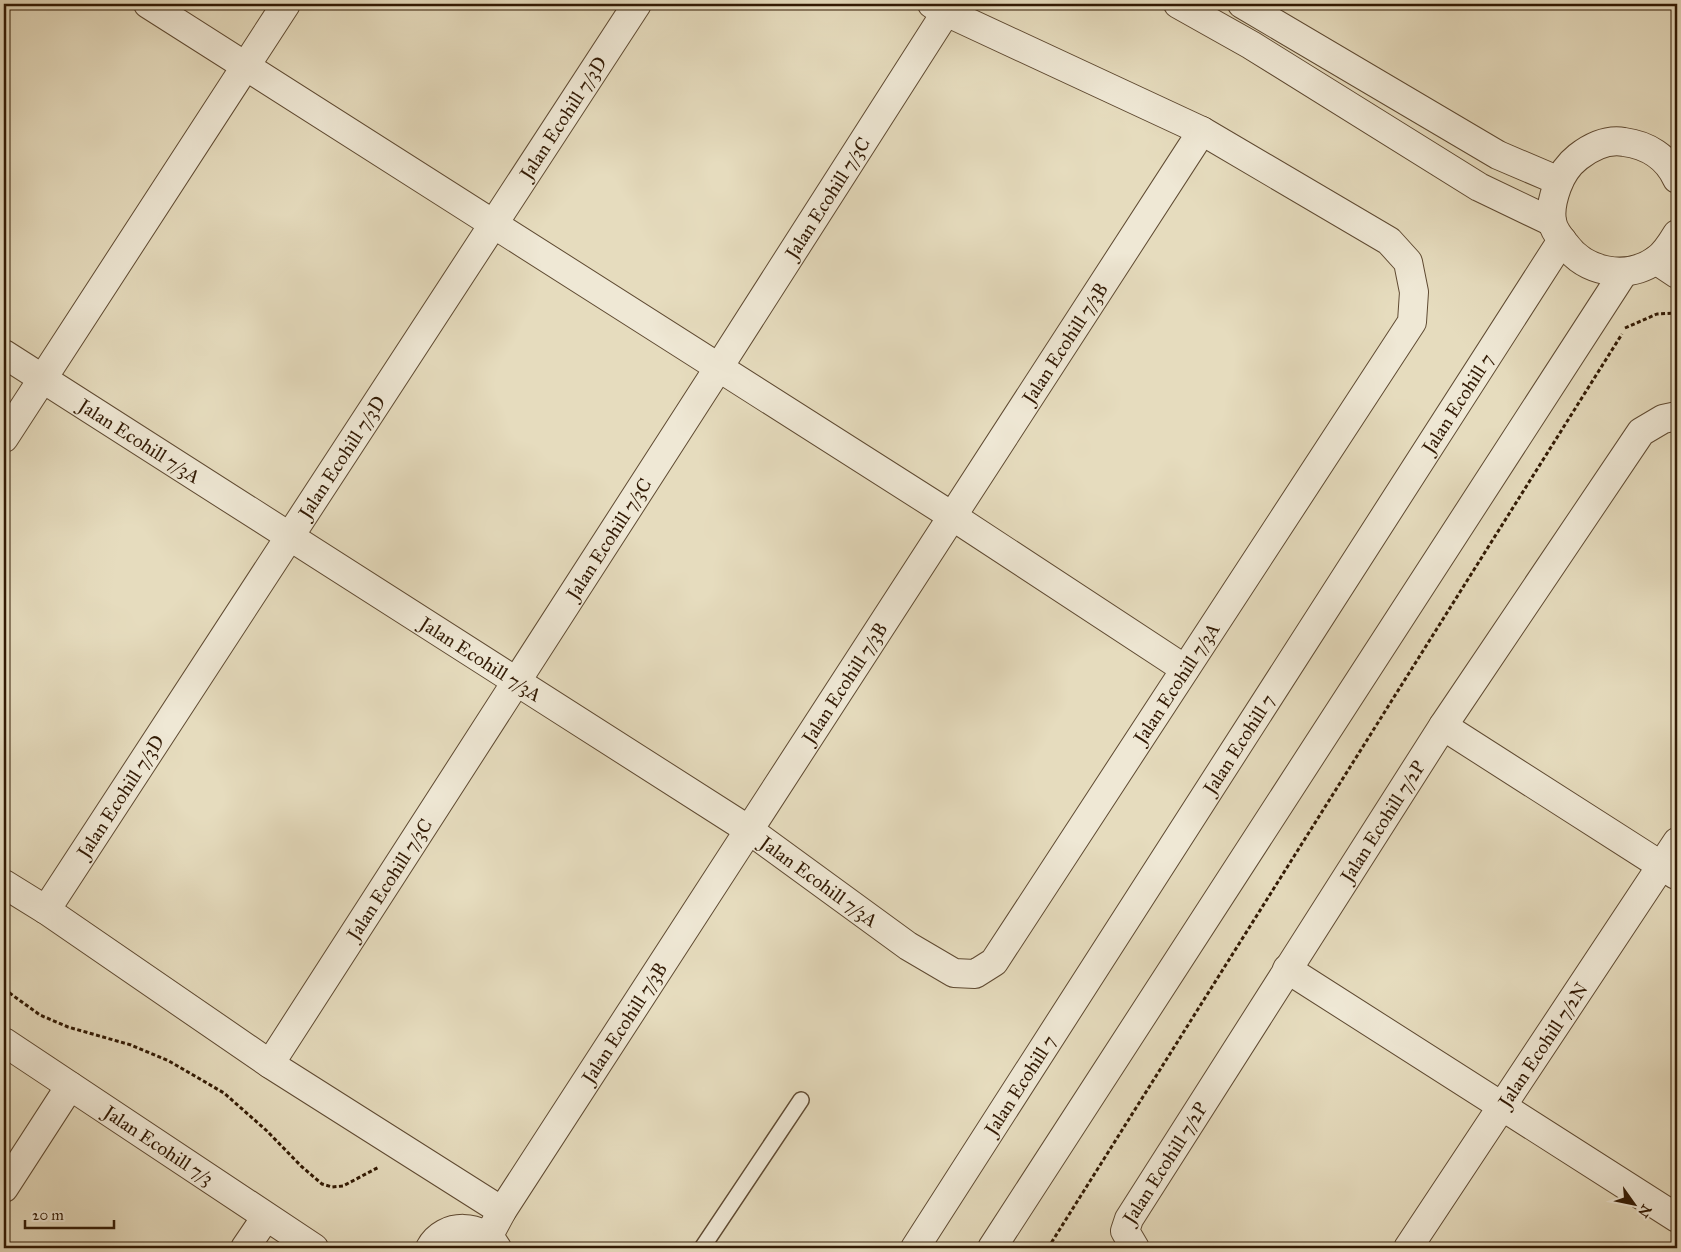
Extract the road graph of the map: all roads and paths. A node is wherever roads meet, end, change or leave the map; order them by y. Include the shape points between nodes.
1 (148, 4) edge
2 (286, 4) edge
3 (637, 4) edge
4 (1178, 4) edge
5 (1242, 4) edge
6 (939, 8) edge
7 (246, 66) junction
8 (1202, 131) junction
9 (1677, 178) edge
10 (1559, 181) junction
11 (494, 224) junction
12 (1557, 231) junction
13 (1677, 234) edge
14 (1666, 267) edge
15 (1624, 272) junction
16 (1677, 313) edge
17 (4, 354) edge
18 (719, 367) junction
19 (42, 379) junction
20 (1675, 416) edge
21 (4, 438) edge
22 (952, 516) junction
23 (290, 536) junction
24 (1186, 669) junction
25 (517, 681) junction
26 (1443, 726) junction
27 (749, 830) junction
28 (1677, 842) edge
29 (1669, 871) edge
30 (4, 884) edge
31 (46, 910) junction
32 (1288, 970) junction
33 (4, 989) edge
34 (4, 1042) edge
35 (270, 1064) junction
36 (70, 1086) junction
37 (801, 1100) dead end
38 (1502, 1106) junction
39 (403, 1148) junction
40 (4, 1188) edge
41 (502, 1211) junction
42 (266, 1217) junction
43 (1677, 1218) edge
44 (492, 1242) edge
45 (999, 1242) edge
46 (245, 1248) edge
47 (314, 1248) edge
48 (430, 1248) edge
49 (702, 1248) edge
50 (915, 1248) edge
51 (1048, 1248) edge
52 (1135, 1248) edge
53 (1408, 1248) edge

1 - 7 street
2 - 7 street
3 - 11 street, Jalan Ecohill 7/3D
4 - 12 street via 1251,44 1479,187
5 - 10 street via 1498,155
6 - 8 street
6 - 18 street, Jalan Ecohill 7/3C
7 - 11 street
7 - 19 street
8 - 22 street, Jalan Ecohill 7/3B
8 - 24 street, Jalan Ecohill 7/3A via 1389,241 1408,262 1414,292 1412,322
9 - 10 street via 1664,159 1650,150 1635,143 1619,141 1603,143 1588,150 1573,161
10 - 12 street via 1552,206
11 - 18 street
11 - 23 street, Jalan Ecohill 7/3D
12 - 15 street via 1574,254 1588,265 1600,270
12 - 50 street, Jalan Ecohill 7
13 - 14 street via 1668,249
14 - 15 street
15 - 45 street
16 - 51 path via 1657,314 1626,327
17 - 19 street, Jalan Ecohill 7/3A
18 - 22 street
18 - 25 street, Jalan Ecohill 7/3C
19 - 21 street
19 - 23 street, Jalan Ecohill 7/3A
20 - 26 street, Jalan Ecohill 7/2P via 1641,432
22 - 24 street
22 - 27 street, Jalan Ecohill 7/3B
23 - 25 street, Jalan Ecohill 7/3A
23 - 31 street, Jalan Ecohill 7/3D
24 - 27 street, Jalan Ecohill 7/3A via 994,962 975,974 954,973 908,946
25 - 27 street, Jalan Ecohill 7/3A
25 - 35 street, Jalan Ecohill 7/3C
26 - 29 street
26 - 32 street, Jalan Ecohill 7/2P
27 - 41 street, Jalan Ecohill 7/3B
28 - 29 street, Jalan Ecohill 7/2N
29 - 38 street, Jalan Ecohill 7/2N
30 - 31 street
31 - 35 street
32 - 38 street
32 - 52 street, Jalan Ecohill 7/2P via 1128,1219 1125,1231
33 - 39 path via 40,1014 68,1027 131,1045 162,1058 224,1093 322,1184 343,1186 375,1170
34 - 36 street, Jalan Ecohill 7/3
35 - 39 street
36 - 40 street
36 - 42 street, Jalan Ecohill 7/3
37 - 49 lane
38 - 43 street
38 - 53 street, Jalan Ecohill 7/2N
39 - 41 street
41 - 44 street, Jalan Ecohill 7/3B
42 - 46 street
42 - 47 street, Jalan Ecohill 7/3
44 - 48 street via 477,1230 465,1228 441,1236

